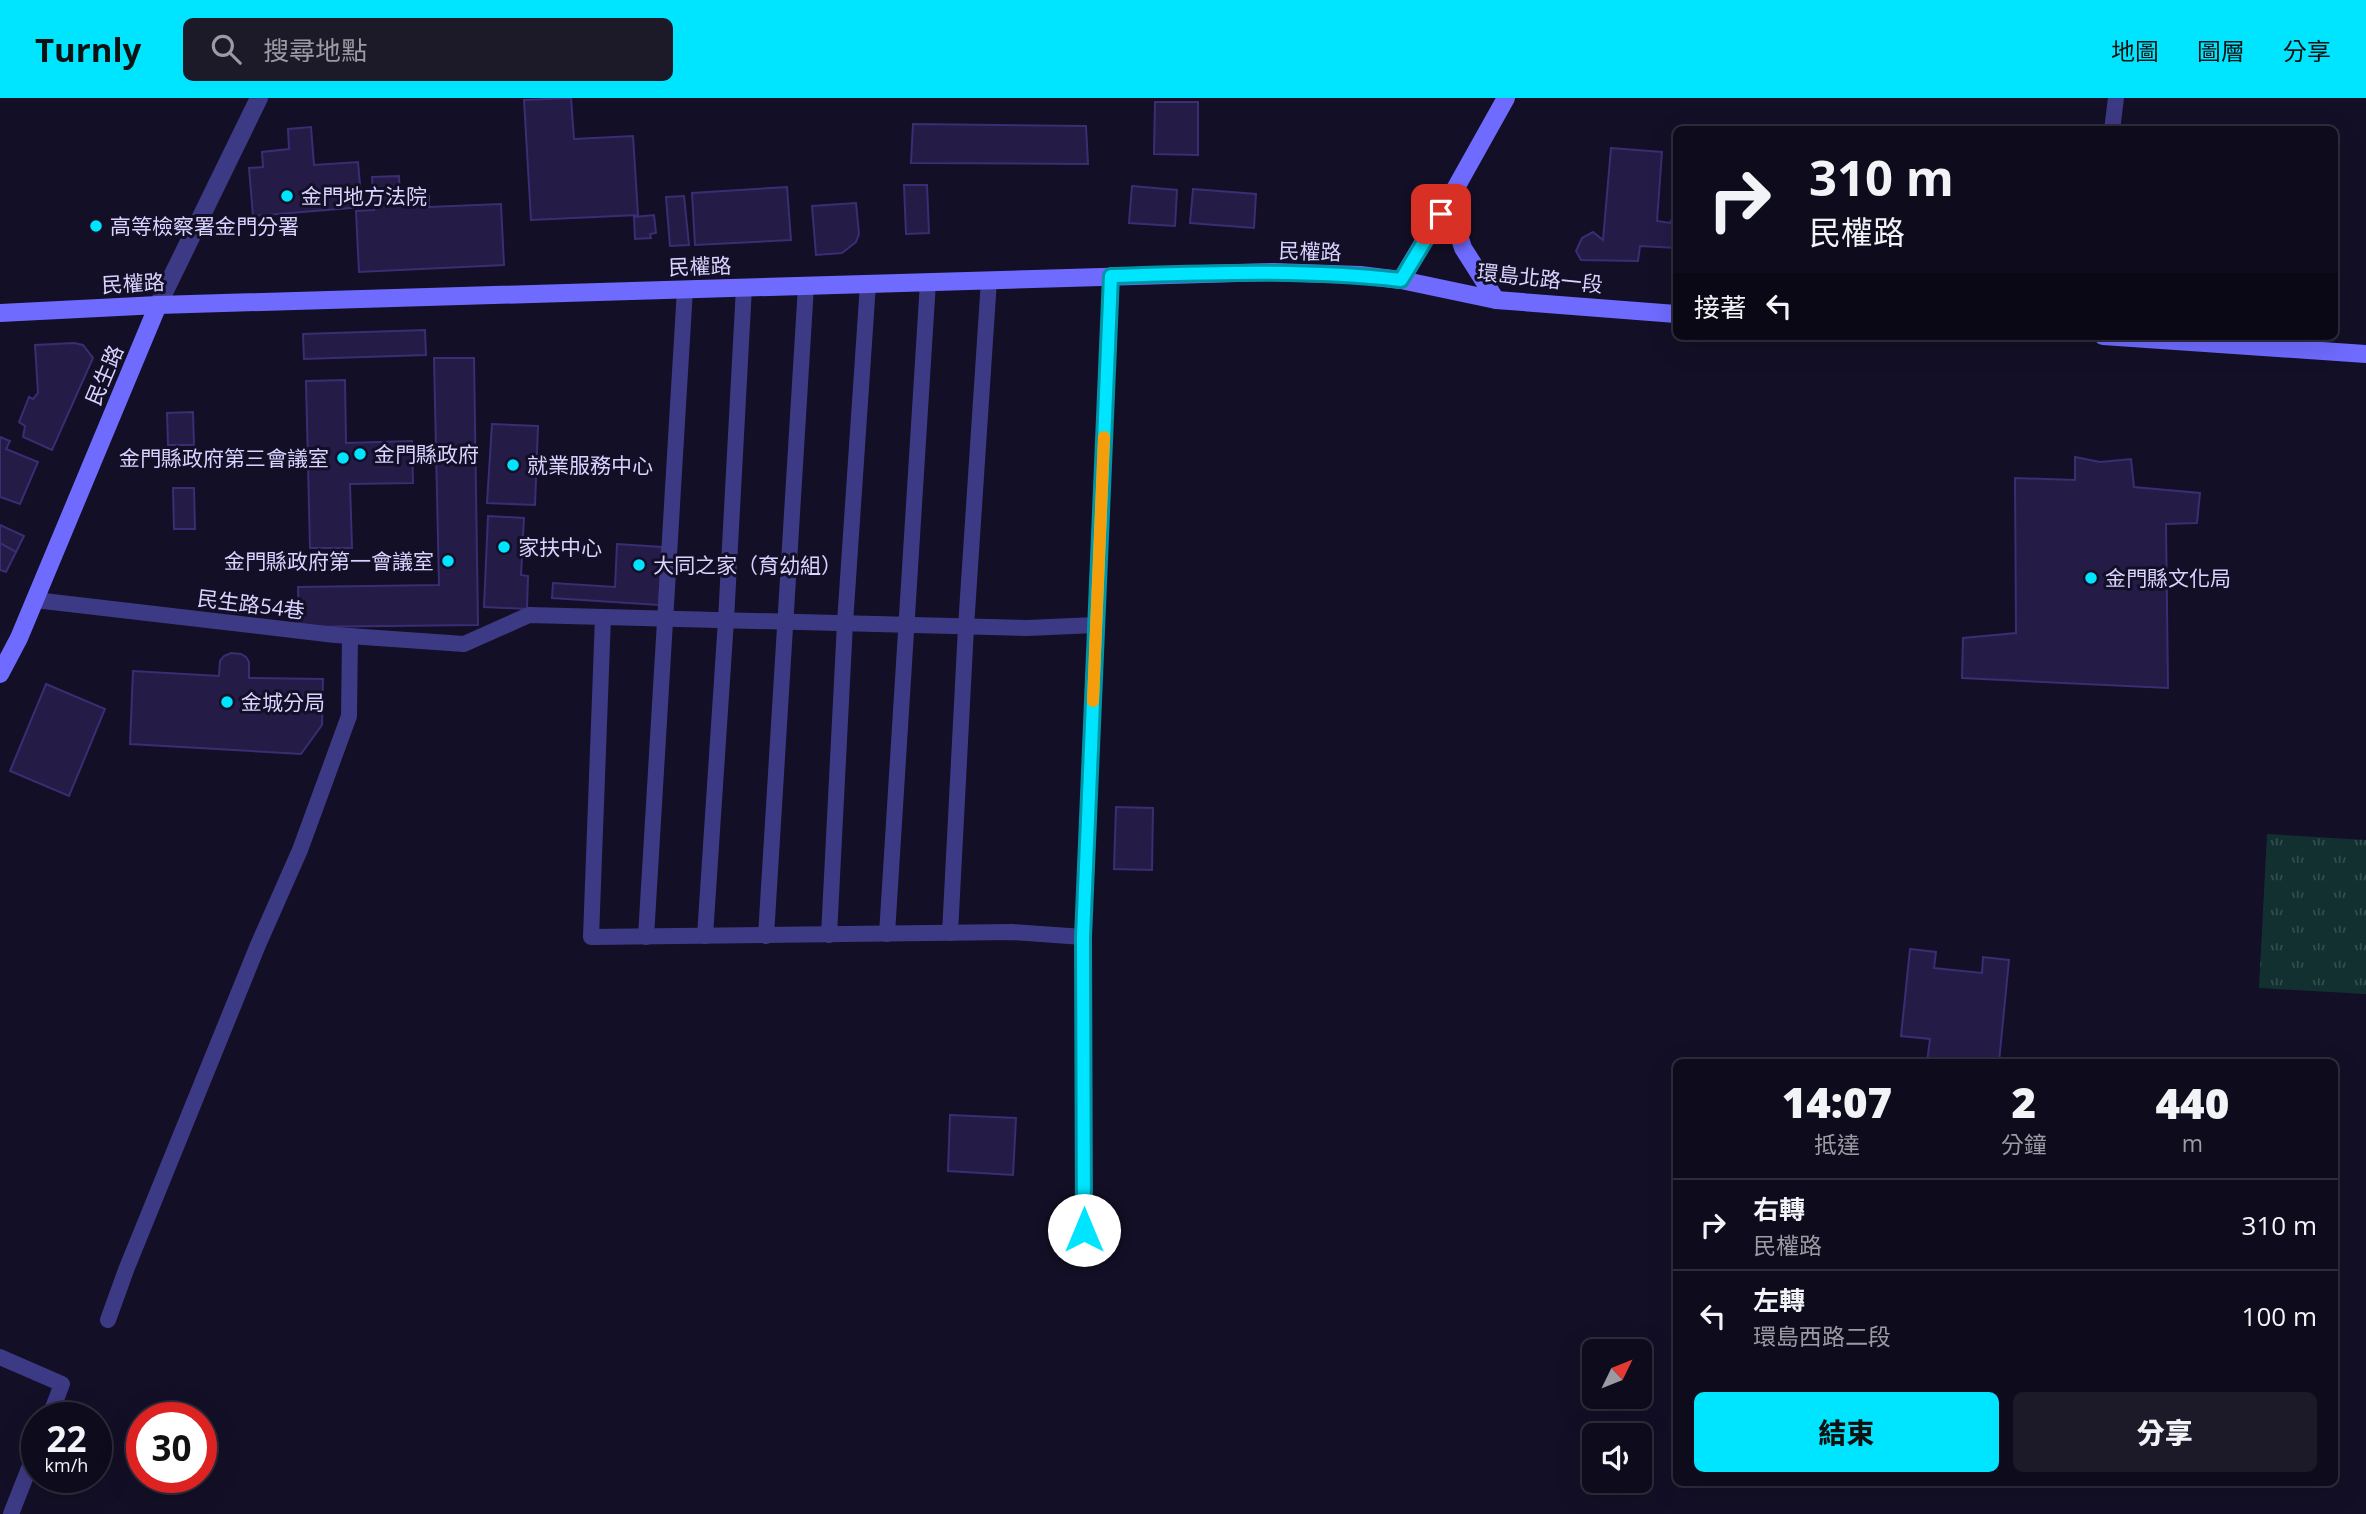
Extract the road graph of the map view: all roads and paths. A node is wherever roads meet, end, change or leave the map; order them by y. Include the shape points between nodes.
1 (259, 98) edge
2 (1506, 98) edge
3 (2116, 98) edge
4 (2112, 126) edge
5 (1454, 191) junction
6 (1111, 276) junction
7 (989, 280) junction
8 (1401, 280) junction
9 (928, 282) junction
10 (868, 284) junction
11 (806, 286) junction
12 (744, 287) junction
13 (685, 289) junction
14 (1496, 300) junction
15 (158, 305) junction
16 (0, 313) edge
17 (1673, 314) edge
18 (2161, 340) edge
19 (2366, 354) edge
20 (35, 600) junction
21 (603, 617) junction
22 (666, 618) junction
23 (726, 620) junction
24 (785, 621) junction
25 (845, 624) junction
26 (906, 625) junction
27 (1096, 625) junction
28 (966, 627) junction
29 (350, 636) junction
30 (0, 674) edge
31 (950, 933) junction
32 (887, 934) junction
33 (829, 935) junction
34 (705, 936) junction
35 (766, 936) junction
36 (646, 937) junction
37 (1083, 937) junction
38 (1084, 1257) dead end
39 (108, 1320) dead end
40 (0, 1357) edge
41 (55, 1402) edge
42 (21, 1489) edge
43 (11, 1514) edge

1 - 15 street, 民生路
2 - 5 main road
3 - 4 street
5 - 8 main road
5 - 14 main road via 1462,248
6 - 7 main road, 民權路
6 - 8 main road, 民權路 via 1273,271
6 - 27 street
7 - 9 main road, 民權路
7 - 28 street
8 - 14 main road, 環島北路一段
9 - 10 main road, 民權路
9 - 26 street
10 - 11 main road, 民權路
10 - 25 street
11 - 12 main road, 民權路
11 - 24 street
12 - 13 main road, 民權路
12 - 23 street
13 - 15 main road, 民權路
13 - 22 street
14 - 17 main road, 環島北路一段
15 - 16 main road, 民權路
15 - 20 main road, 民生路
18 - 19 main road
20 - 29 street, 民生路54巷
20 - 30 main road, 民生路
21 - 22 street
21 - 29 street, 民生路54巷 via 529,615 464,643
21 - 36 street via 591,937
22 - 23 street
22 - 36 street
23 - 24 street
23 - 34 street
24 - 25 street
24 - 35 street
25 - 26 street
25 - 33 street
26 - 28 street
26 - 32 street
27 - 28 street
27 - 37 street
28 - 31 street
29 - 39 street via 349,716 300,850
31 - 32 street
31 - 37 street
32 - 33 street
33 - 35 street
34 - 35 street
34 - 36 street
37 - 38 street
40 - 41 street via 62,1384
42 - 43 street

